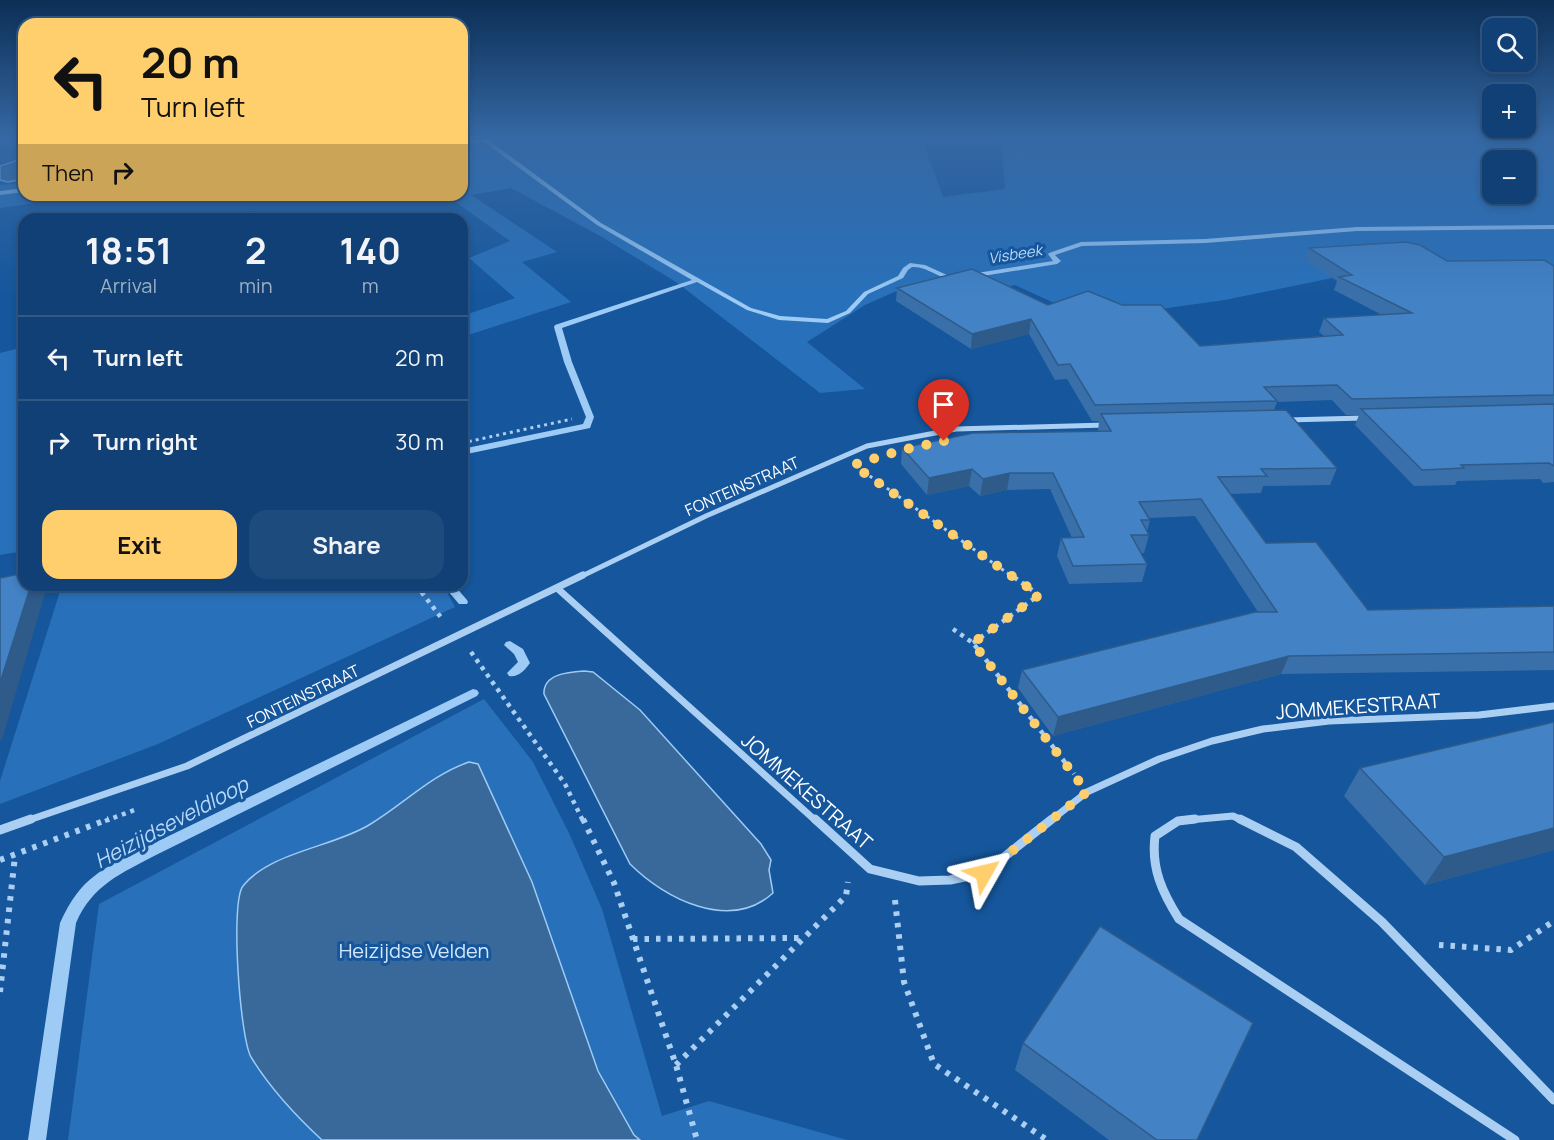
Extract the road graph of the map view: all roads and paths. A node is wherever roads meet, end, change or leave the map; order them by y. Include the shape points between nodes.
1 (1367, 418) edge
2 (572, 419) dead end
3 (1283, 420) edge
4 (1116, 425) edge
5 (468, 442) edge
6 (863, 471) dead end
7 (557, 588) junction
8 (420, 591) edge
9 (445, 622) dead end
10 (953, 629) dead end
11 (973, 643) junction
12 (481, 666) dead end
13 (1554, 706) edge
14 (1087, 792) junction
15 (17, 825) junction
16 (0, 830) edge
17 (853, 855) junction
18 (893, 874) junction
19 (1554, 921) edge
20 (804, 938) junction
21 (633, 939) junction
22 (1400, 940) junction
23 (0, 992) edge
24 (676, 1065) junction
25 (1554, 1100) edge
26 (697, 1140) edge
27 (1047, 1140) edge
28 (1515, 1140) edge

1 - 3 street
2 - 5 path
4 - 7 street, FONTEINSTRAAT via 956,429 867,446 706,516
6 - 11 path via 1039,595
7 - 15 street, FONTEINSTRAAT via 187,766
7 - 17 street, JOMMEKESTRAAT
8 - 9 path
10 - 11 path
11 - 14 path
12 - 21 path via 565,784 614,883
13 - 14 street, JOMMEKESTRAAT via 1479,715 1329,721 1263,729 1159,759
14 - 18 street, JOMMEKESTRAAT via 984,873 919,881
15 - 16 street, FONTEINSTRAAT
15 - 23 path
17 - 18 street, JOMMEKESTRAAT via 870,869
17 - 20 path via 846,896
18 - 27 path via 904,982 934,1064
19 - 22 path via 1511,950
20 - 21 path
20 - 24 path
21 - 24 path
22 - 25 street
22 - 28 street via 1296,848 1233,816 1178,821 1155,836 1151,857 1161,890 1179,919
24 - 26 path

